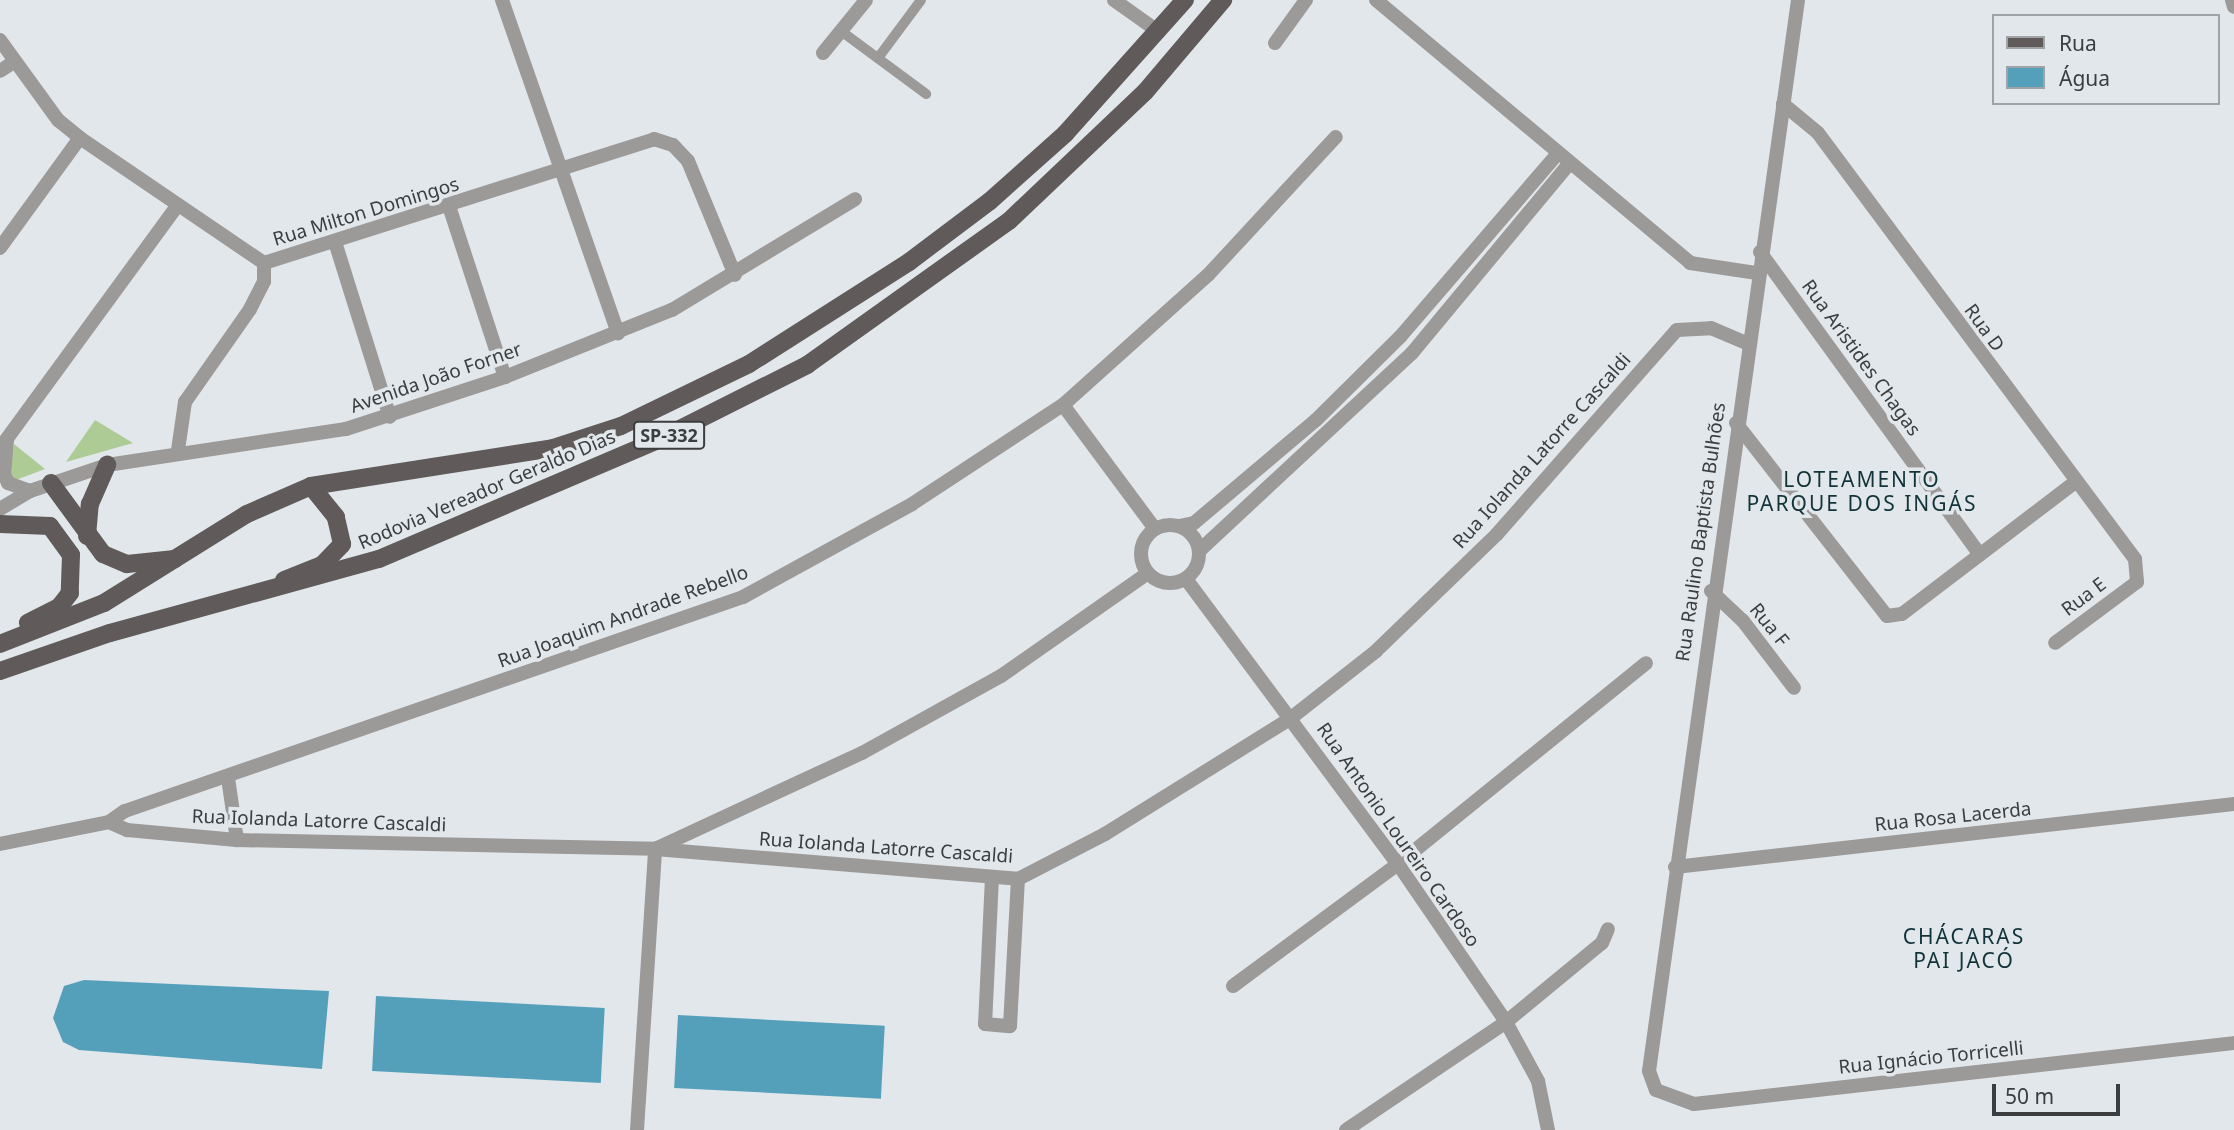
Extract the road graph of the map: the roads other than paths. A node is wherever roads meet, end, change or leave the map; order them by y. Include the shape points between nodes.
1 (502, 0) edge
2 (866, 0) edge
3 (921, 0) edge
4 (1114, 0) edge
5 (1185, 0) edge
6 (1223, 0) edge
7 (1307, 0) edge
8 (1376, 0) edge
9 (1798, 0) edge
10 (2232, 0) edge
11 (2234, 7) edge
12 (841, 30) junction
13 (1159, 32) junction
14 (0, 40) edge
15 (1275, 43) dead end
16 (823, 53) dead end
17 (878, 58) junction
18 (14, 62) junction
19 (0, 71) edge
20 (926, 94) dead end
21 (1783, 104) junction
22 (1336, 137) dead end
23 (80, 138) junction
24 (1564, 158) junction
25 (560, 169) junction
26 (855, 198) dead end
27 (177, 206) junction
28 (449, 206) junction
29 (336, 244) junction
30 (0, 248) edge
31 (1760, 252) junction
32 (264, 263) junction
33 (1757, 273) junction
34 (735, 275) junction
35 (618, 333) junction
36 (1746, 343) junction
37 (505, 377) junction
38 (1063, 405) junction
39 (390, 417) junction
40 (1736, 423) junction
41 (4, 443) edge
42 (178, 450) junction
43 (107, 465) junction
44 (51, 483) junction
45 (2074, 483) junction
46 (311, 486) junction
47 (30, 491) junction
48 (0, 509) edge
49 (0, 524) edge
50 (1179, 526) junction
51 (1155, 529) junction
52 (87, 536) junction
53 (1199, 551) junction
54 (1979, 555) junction
55 (182, 558) junction
56 (1148, 573) junction
57 (1186, 579) junction
58 (2137, 582) joint
59 (1711, 591) junction
60 (268, 593) junction
61 (0, 643) edge
62 (2055, 643) dead end
63 (1646, 663) dead end
64 (0, 671) edge
65 (1794, 688) dead end
66 (1291, 718) junction
67 (228, 778) junction
68 (2234, 804) edge
69 (109, 822) junction
70 (237, 840) junction
71 (0, 844) edge
72 (655, 849) junction
73 (1398, 863) junction
74 (1675, 867) junction
75 (992, 877) junction
76 (1018, 879) junction
77 (1608, 929) dead end
78 (1233, 986) dead end
79 (1506, 1022) junction
80 (2234, 1043) edge
81 (1648, 1071) joint
82 (637, 1130) edge
83 (1346, 1130) edge
84 (1548, 1130) edge

1 - 25 street
2 - 12 street
3 - 17 lane
4 - 13 street
5 - 13 main road, Rodovia Vereador Geraldo Dias / SP-332
6 - 60 main road, Rodovia Vereador Geraldo Dias / SP-332 via 1145,92 1009,221 807,365 660,439 379,559
7 - 15 street
8 - 24 street
9 - 21 street, Rua Raulino Baptista Bulhões
10 - 11 street
12 - 16 street
12 - 17 lane
13 - 46 main road, Rodovia Vereador Geraldo Dias / SP-332 via 1065,134 990,201 909,262 749,364 621,426 553,448
14 - 18 street, Rua Milton Domingos
17 - 20 lane
18 - 19 street
18 - 23 street, Rua Milton Domingos
21 - 31 street, Rua Raulino Baptista Bulhões
21 - 45 street, Rua D via 1818,133
22 - 38 street, Rua Joaquim Andrade Rebello via 1208,275
23 - 27 street, Rua Milton Domingos
23 - 30 street
24 - 33 street via 1690,263
24 - 50 street via 1353,383 1194,523
24 - 53 street via 1412,353
25 - 28 street, Rua Milton Domingos
25 - 34 street, Rua Milton Domingos via 634,142 673,145 702,191
25 - 35 street
26 - 34 street, Avenida João Forner
27 - 32 street, Rua Milton Domingos
27 - 41 street
28 - 29 street, Rua Milton Domingos
28 - 37 street
29 - 32 street, Rua Milton Domingos
29 - 39 street
31 - 33 street, Rua Raulino Baptista Bulhões
31 - 54 street, Rua Aristides Chagas
32 - 42 street via 264,281 250,309 182,409
33 - 36 street, Rua Raulino Baptista Bulhões
34 - 35 street, Avenida João Forner
35 - 37 street, Avenida João Forner
36 - 40 street, Rua Raulino Baptista Bulhões
36 - 66 street, Rua Iolanda Latorre Cascaldi via 1711,328 1676,330 1497,534 1376,651
37 - 39 street, Avenida João Forner
38 - 51 street
38 - 67 street, Rua Joaquim Andrade Rebello via 912,504 743,597
39 - 42 street, Avenida João Forner via 346,429
40 - 54 street via 1887,616 1902,614
40 - 59 street, Rua Raulino Baptista Bulhões
41 - 47 street via 4,474
42 - 43 street, Avenida João Forner
43 - 44 street, Avenida João Forner
43 - 52 main road via 89,504
44 - 47 street, Avenida João Forner
44 - 52 main road
45 - 54 street
45 - 58 street, Rua D via 2135,559
46 - 55 main road, Rodovia Vereador Geraldo Dias / SP-332 via 247,514
46 - 60 main road via 336,517 342,544 322,565
47 - 48 street, Avenida João Forner
49 - 61 main road via 50,526 71,555 74,576 59,607 13,629
50 - 51 street
50 - 53 street
51 - 56 street via 1142,549
52 - 55 main road via 103,554 127,564
53 - 57 street
55 - 61 main road, Rodovia Vereador Geraldo Dias / SP-332 via 104,603
56 - 57 street via 1161,582
56 - 72 street via 1082,624 862,753
57 - 66 street, Rua Antonio Loureiro Cardoso
58 - 62 street, Rua E
59 - 65 street, Rua F
59 - 74 street, Rua Raulino Baptista Bulhões
60 - 64 main road, Rodovia Vereador Geraldo Dias / SP-332 via 110,633
63 - 73 street
66 - 73 street, Rua Antonio Loureiro Cardoso
66 - 76 street, Rua Iolanda Latorre Cascaldi via 1105,834
67 - 69 street, Rua Joaquim Andrade Rebello
67 - 70 street
68 - 74 street, Rua Rosa Lacerda
69 - 70 street, Rua Iolanda Latorre Cascaldi via 127,830
69 - 71 street, Rua Joaquim Andrade Rebello
70 - 72 street, Rua Iolanda Latorre Cascaldi
72 - 75 street, Rua Iolanda Latorre Cascaldi
72 - 82 street
73 - 78 street
73 - 79 street, Rua Antonio Loureiro Cardoso
74 - 81 street, Rua Raulino Baptista Bulhões
75 - 76 street, Rua Iolanda Latorre Cascaldi
75 - 76 street via 985,1024 1010,1026
77 - 79 street via 1602,943
79 - 83 street
79 - 84 street, Rua Antonio Loureiro Cardoso via 1538,1081
80 - 81 street, Rua Ignácio Torricelli via 1694,1104 1656,1090

